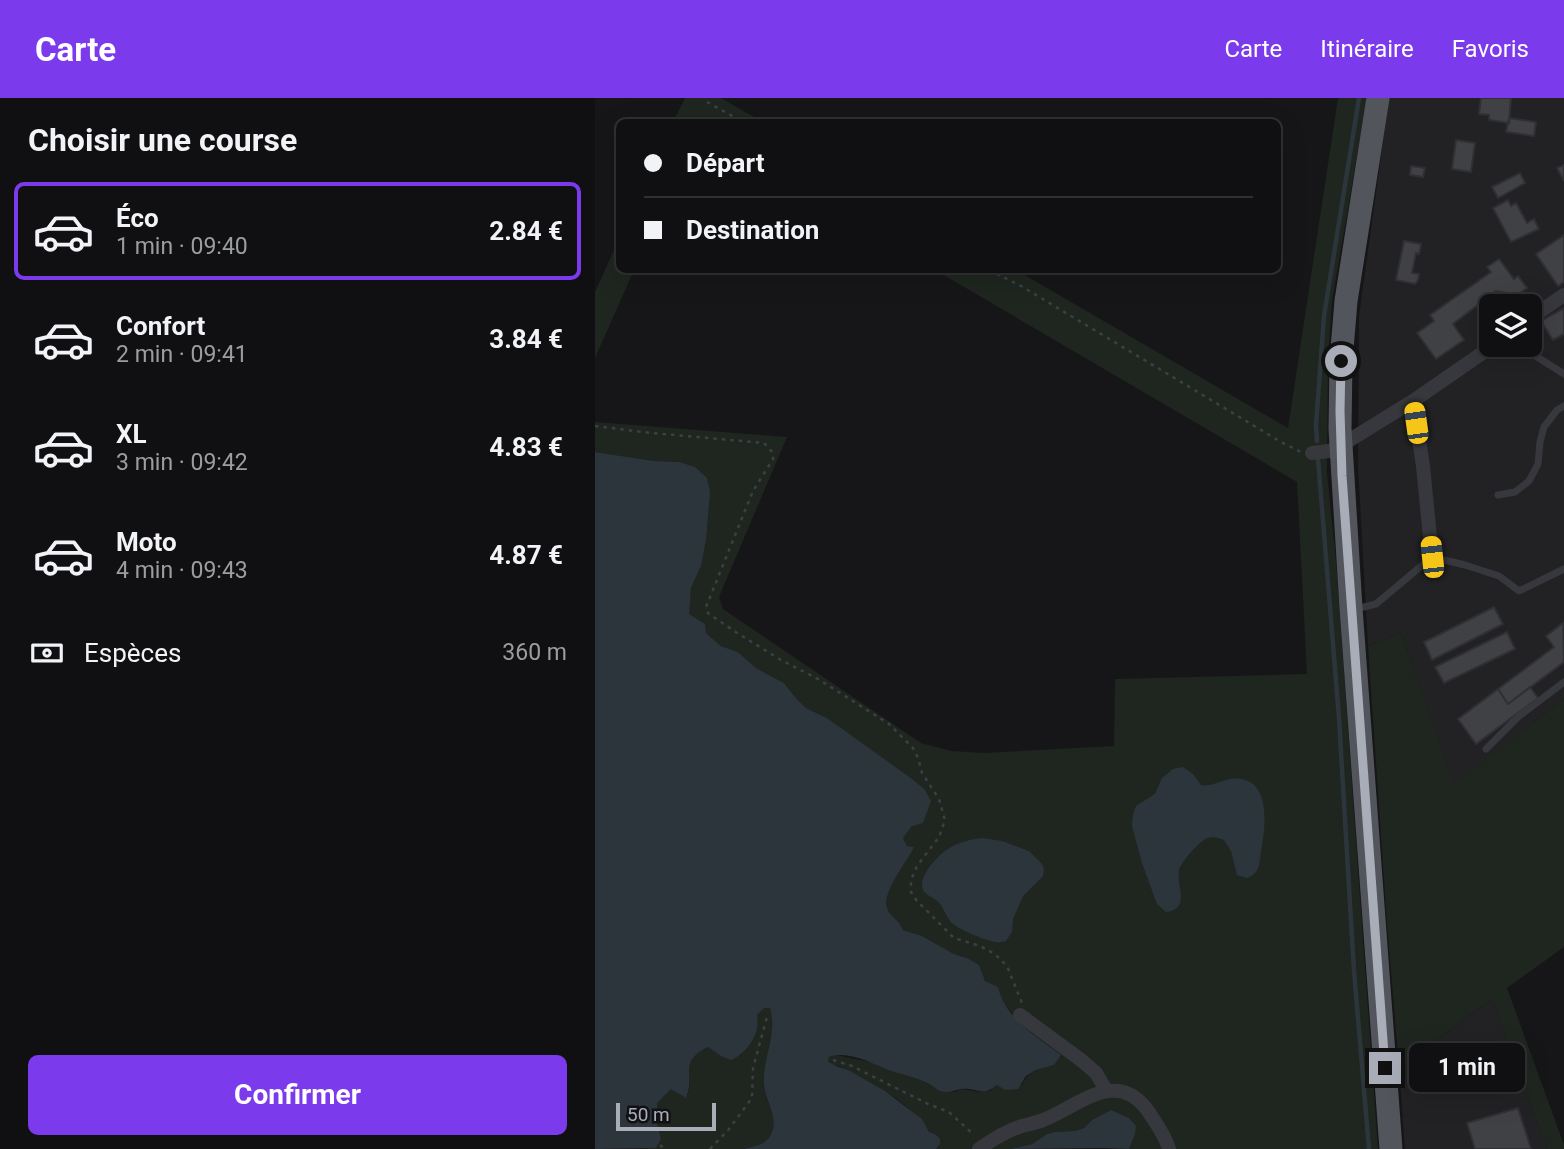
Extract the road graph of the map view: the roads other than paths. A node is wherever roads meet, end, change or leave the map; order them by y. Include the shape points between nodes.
1 (1378, 98) edge
2 (1564, 295) edge
3 (1542, 311) edge
4 (1479, 355) edge
5 (1537, 357) edge
6 (1564, 374) edge
7 (1413, 401) junction
8 (1564, 406) edge
9 (1340, 446) junction
10 (1312, 453) road end
11 (1498, 495) dead end
12 (1432, 557) junction
13 (1564, 569) edge
14 (1351, 608) junction
15 (1564, 682) edge
16 (1486, 749) dead end
17 (1020, 1015) road end
18 (1105, 1090) junction
19 (981, 1147) edge
20 (1169, 1149) edge
21 (1391, 1149) edge

1 - 9 main road via 1344,317
2 - 3 street
4 - 7 street
5 - 6 lane
7 - 9 street
7 - 12 street
8 - 11 lane via 1544,427 1538,464 1529,481 1515,492
9 - 10 street
9 - 14 main road
12 - 13 lane via 1499,576 1519,592
12 - 14 lane via 1376,604
14 - 21 main road
15 - 16 lane
17 - 18 street via 1096,1073
18 - 19 street
18 - 20 street via 1126,1092 1142,1102

